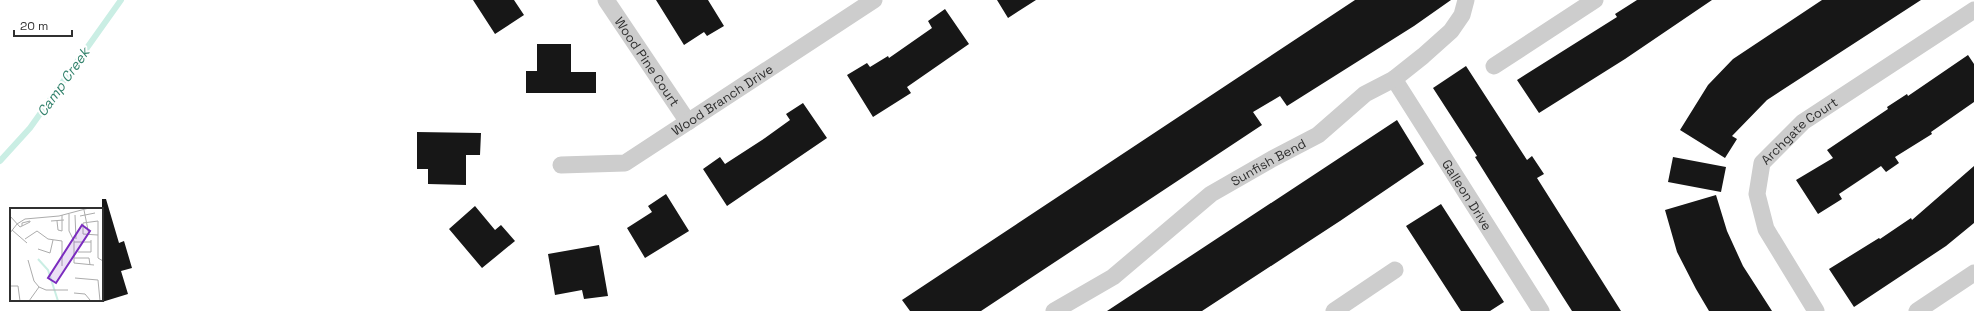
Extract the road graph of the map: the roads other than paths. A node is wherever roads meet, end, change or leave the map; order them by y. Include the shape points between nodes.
1 (606, 0) edge
2 (874, 0) edge
3 (1466, 0) edge
4 (1595, 0) edge
5 (1974, 10) edge
6 (1494, 66) dead end
7 (1394, 79) junction
8 (688, 122) junction
9 (561, 165) dead end
10 (1395, 270) dead end
11 (1974, 273) edge
12 (1054, 311) edge
13 (1334, 311) edge
14 (1541, 311) edge
15 (1816, 311) edge
16 (1917, 311) edge

1 - 8 street, Wood Pine Court
2 - 8 street, Wood Branch Drive
3 - 7 street, Sunfish Bend via 1462,15 1451,31
4 - 6 street
5 - 15 street, Archgate Court via 1803,122 1762,164 1757,194 1766,229
7 - 12 street, Sunfish Bend via 1365,94 1318,136 1211,194 1113,277
7 - 14 street, Galleon Drive
8 - 9 street, Wood Branch Drive via 625,163
10 - 13 street
11 - 16 street

